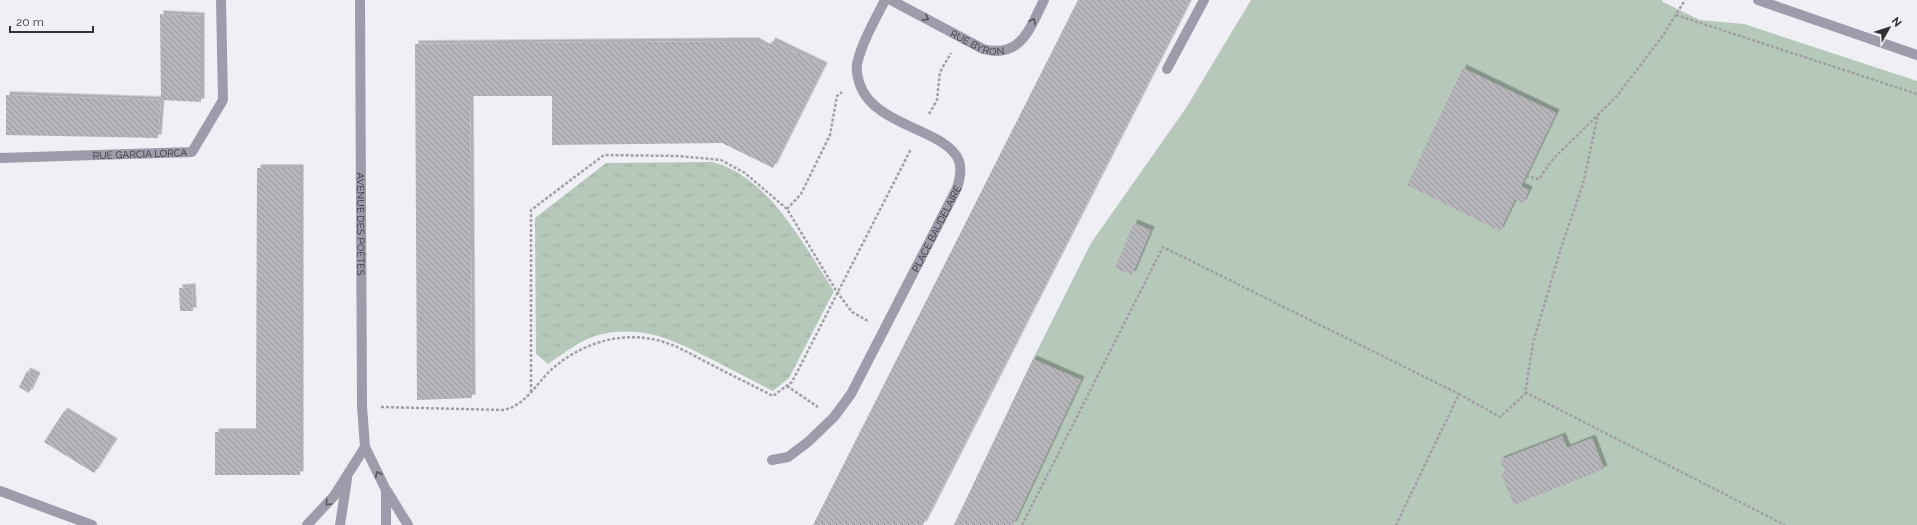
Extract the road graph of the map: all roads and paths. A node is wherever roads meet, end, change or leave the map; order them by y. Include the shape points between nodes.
1 (221, 0) edge
2 (360, 0) edge
3 (885, 0) edge
4 (891, 0) edge
5 (1044, 0) edge
6 (1204, 0) edge
7 (1685, 0) edge
8 (1758, 0) edge
9 (1676, 15) junction
10 (960, 37) junction
11 (1917, 56) edge
12 (1167, 69) dead end
13 (857, 78) junction
14 (1917, 94) edge
15 (1598, 115) junction
16 (920, 131) junction
17 (0, 158) edge
18 (1526, 176) dead end
19 (787, 209) junction
20 (837, 292) junction
21 (884, 330) junction
22 (787, 386) junction
23 (531, 392) junction
24 (1525, 392) junction
25 (1459, 394) junction
26 (362, 406) junction
27 (834, 417) junction
28 (365, 447) junction
29 (772, 460) dead end
30 (347, 475) junction
31 (386, 490) junction
32 (0, 491) edge
33 (92, 525) edge
34 (307, 525) edge
35 (340, 525) edge
36 (386, 525) edge
37 (408, 525) edge
38 (1022, 525) edge
39 (1396, 525) edge
40 (1785, 525) edge

1 - 17 street, RUE GARCIA LORCA via 223,100 192,152
2 - 26 street, AVENUE DES POÈTES
3 - 13 street via 866,38 857,65
4 -> 10 street, RUE BYRON
10 -> 5 street, RUE BYRON via 983,49 1005,51 1018,44 1027,33
6 - 12 street
7 - 9 path
8 - 11 street
9 - 14 path
9 - 15 path via 1616,96
10 - 16 path via 940,72 937,100
13 - 16 street, PLACE BAUDELAIRE via 862,92 881,112
13 - 19 path via 837,96 830,135 801,194
15 - 18 path via 1553,159 1539,180
15 - 24 path via 1583,184 1533,343
16 - 20 path
16 - 21 street, PLACE BAUDELAIRE via 951,150 959,160 961,175 958,188
19 - 20 path
19 - 23 path via 745,173 721,160 678,156 604,155 531,210
20 - 21 path via 852,312
20 - 22 path via 792,382
21 - 27 street, PLACE BAUDELAIRE via 850,394
22 - 23 path via 772,396 672,344 651,339 614,337 582,348 553,368
22 - 27 path
23 - 26 path via 513,408 503,410
24 - 25 path via 1500,417
24 - 40 path
25 - 38 path via 1163,247
25 - 39 path
26 - 28 street, AVENUE DES POÈTES
27 - 29 street, PLACE BAUDELAIRE via 788,457
28 - 30 street
31 -> 28 street, AVENUE DES POÈTES
30 -> 34 street via 334,496
30 - 35 street
31 - 36 street, AVENUE DES POÈTES
31 - 37 street, AVENUE DES POÈTES
32 - 33 street

